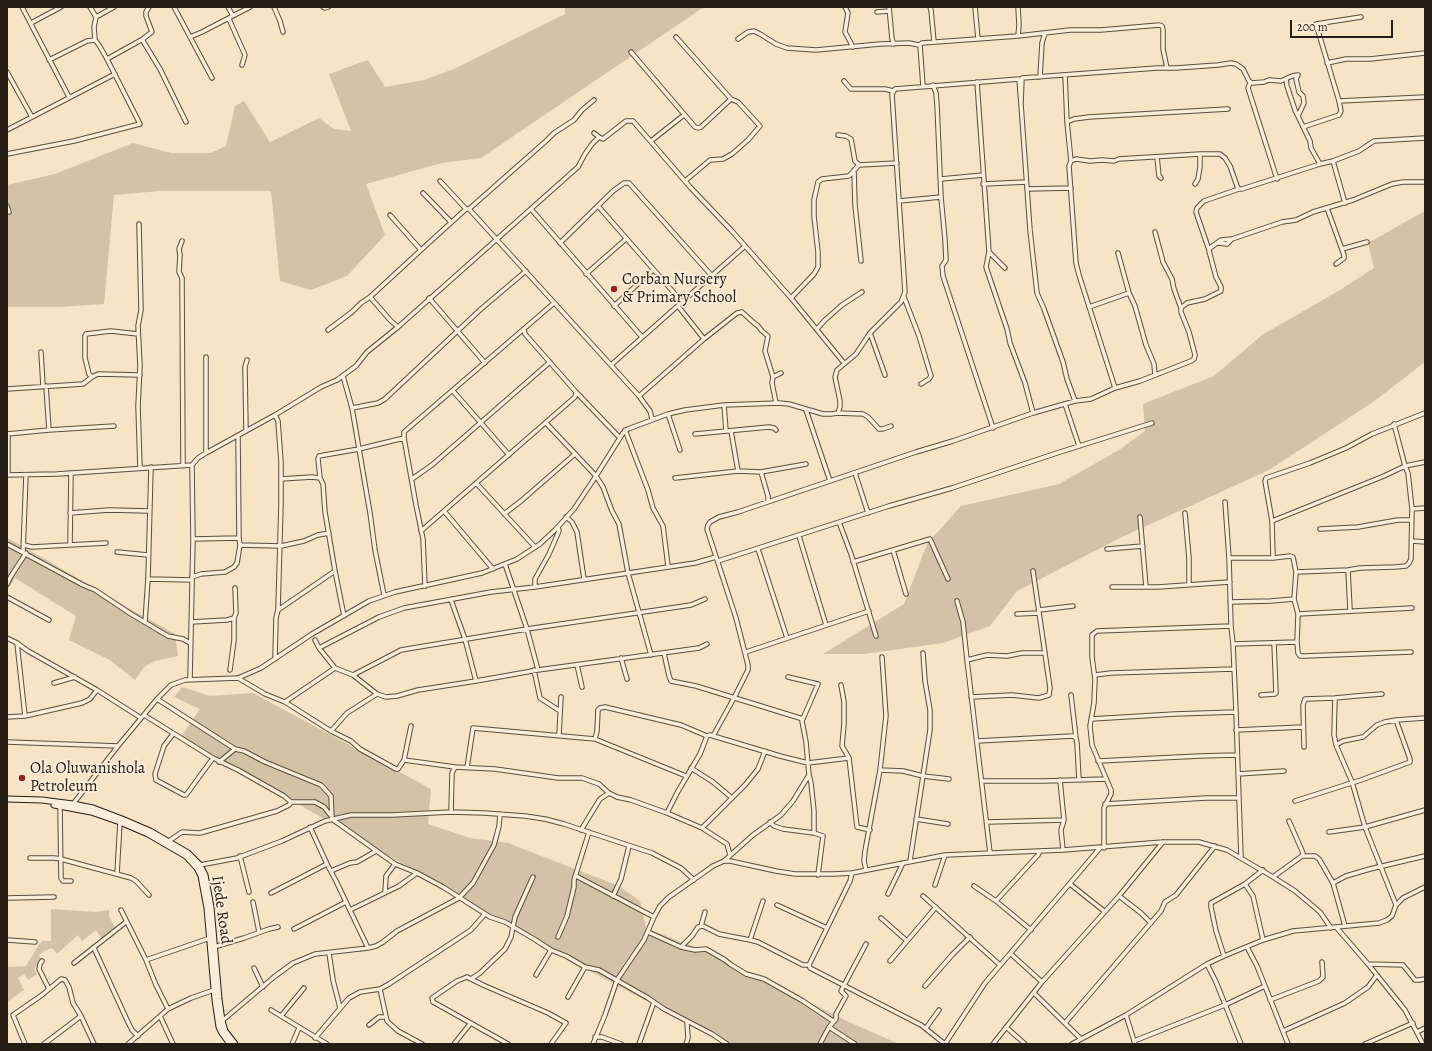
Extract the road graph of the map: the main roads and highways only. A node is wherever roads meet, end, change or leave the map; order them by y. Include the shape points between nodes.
1 (7, 799) edge
2 (7, 802) edge
3 (230, 1044) edge
4 (236, 1044) edge

1 - 4 main road, Ijede Road via 42,800 93,808 150,830 188,853 205,875 211,907 222,1021 225,1031
2 - 3 main road, Ijede Road via 40,803 91,812 148,834 186,856 197,868 202,882 219,1027

